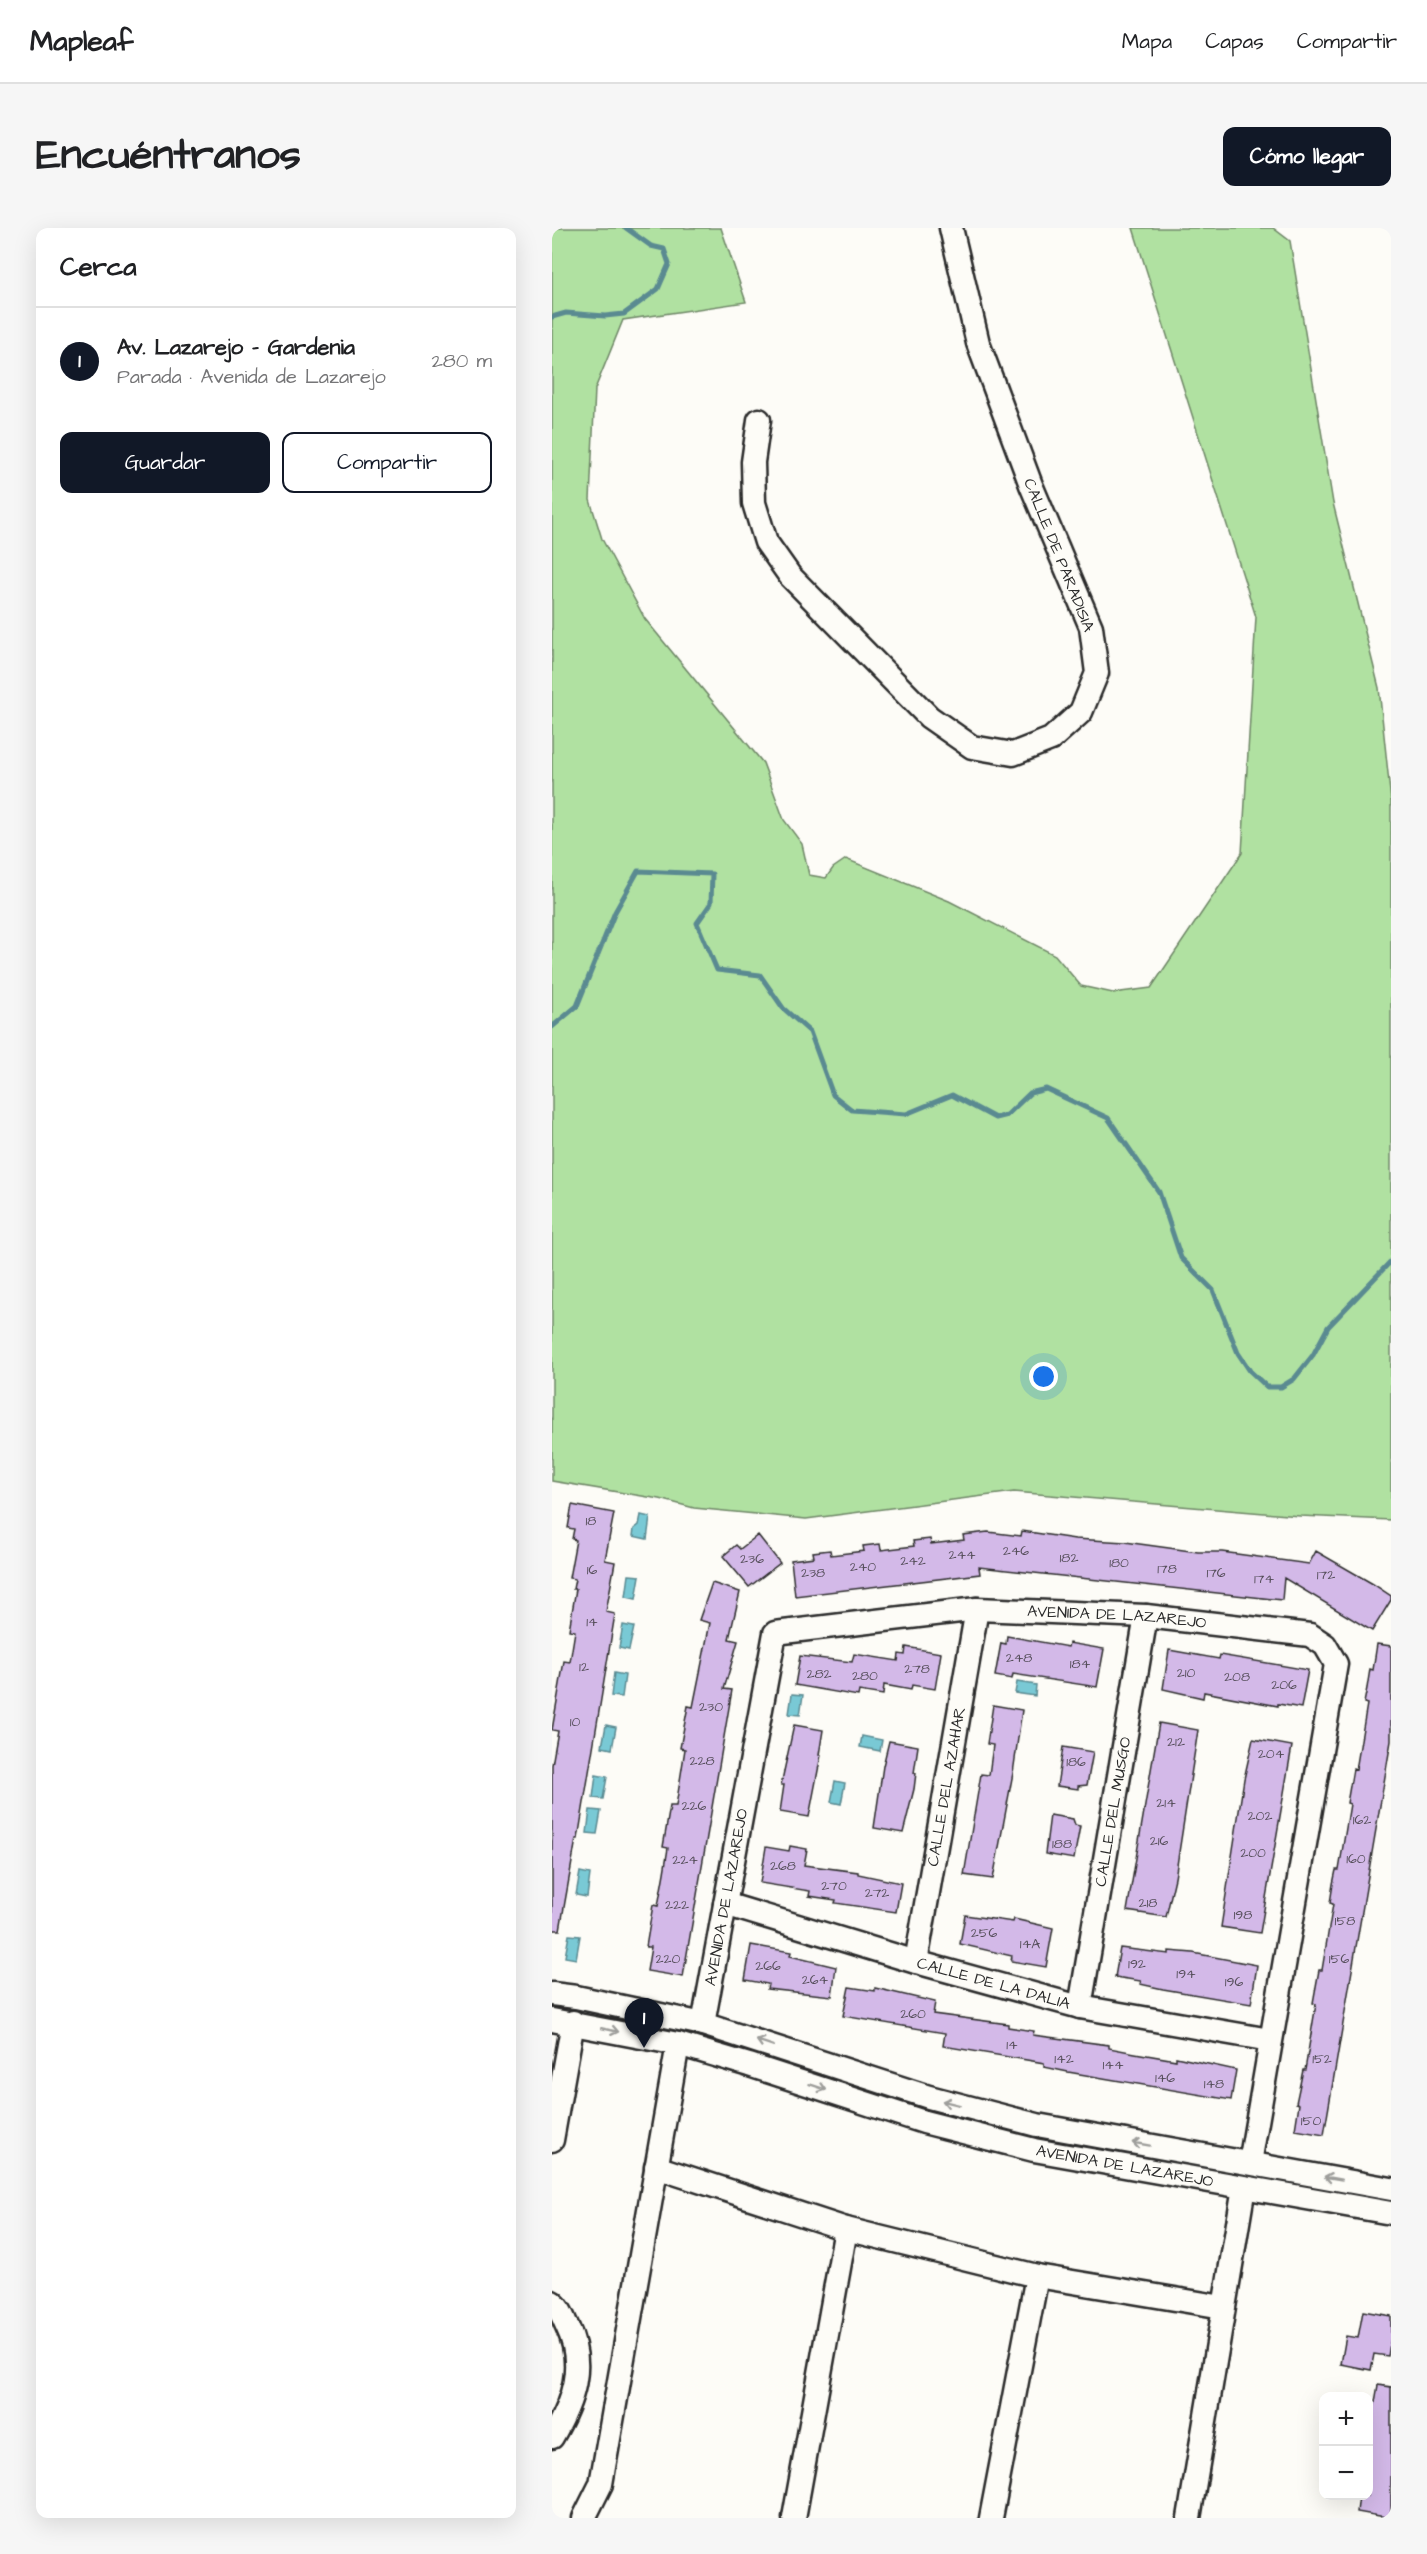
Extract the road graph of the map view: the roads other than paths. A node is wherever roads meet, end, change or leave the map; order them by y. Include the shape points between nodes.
1 (951, 228) edge
2 (759, 420) dead end
3 (976, 1609) junction
4 (1146, 1616) junction
5 (725, 1904) junction
6 (916, 1962) junction
7 (552, 1994) edge
8 (1080, 2007) junction
9 (562, 2021) edge
10 (703, 2024) junction
11 (1270, 2040) junction
12 (678, 2044) junction
13 (552, 2137) edge
14 (1250, 2163) junction
15 (656, 2167) junction
16 (1244, 2187) junction
17 (1391, 2189) edge
18 (1391, 2213) edge
19 (846, 2229) junction
20 (1037, 2276) junction
21 (552, 2302) edge
22 (1223, 2307) junction
23 (552, 2437) edge
24 (584, 2518) edge
25 (794, 2518) edge
26 (991, 2518) edge
27 (1189, 2518) edge

1 - 2 street, CALLE DE PARADISIA via 978,343 1031,485 1091,627 1097,673 1081,712 1051,739 1013,754 972,747 929,717 790,576 766,542 754,503 753,462
3 - 4 street, AVENIDA DE LAZAREJO
3 - 5 street, AVENIDA DE LAZAREJO via 775,1633
3 - 6 street, CALLE DEL AZAHAR
4 - 8 street, CALLE DEL MUSGO
4 - 11 street, AVENIDA DE LAZAREJO via 1310,1635 1325,1645 1336,1664
5 - 6 street, CALLE DE LA DALIA
5 - 10 street, AVENIDA DE LAZAREJO
6 - 8 street, CALLE DE LA DALIA
7 - 10 street, AVENIDA DE LAZAREJO
8 - 11 street, CALLE DE LA DALIA
9 -> 12 street, AVENIDA DE LAZAREJO
9 - 13 street
14 -> 10 street, AVENIDA DE LAZAREJO via 1005,2117 929,2097
11 - 14 street, AVENIDA DE LAZAREJO
12 - 15 street
12 -> 16 street, AVENIDA DE LAZAREJO via 924,2122 1034,2150
17 -> 14 street, AVENIDA DE LAZAREJO
15 - 19 street
15 - 24 street via 601,2484
16 - 18 street, AVENIDA DE LAZAREJO
16 - 22 street
19 - 20 street
19 - 25 street
20 - 22 street
20 - 26 street
21 - 23 street via 572,2337 578,2374 568,2410
22 - 27 street

